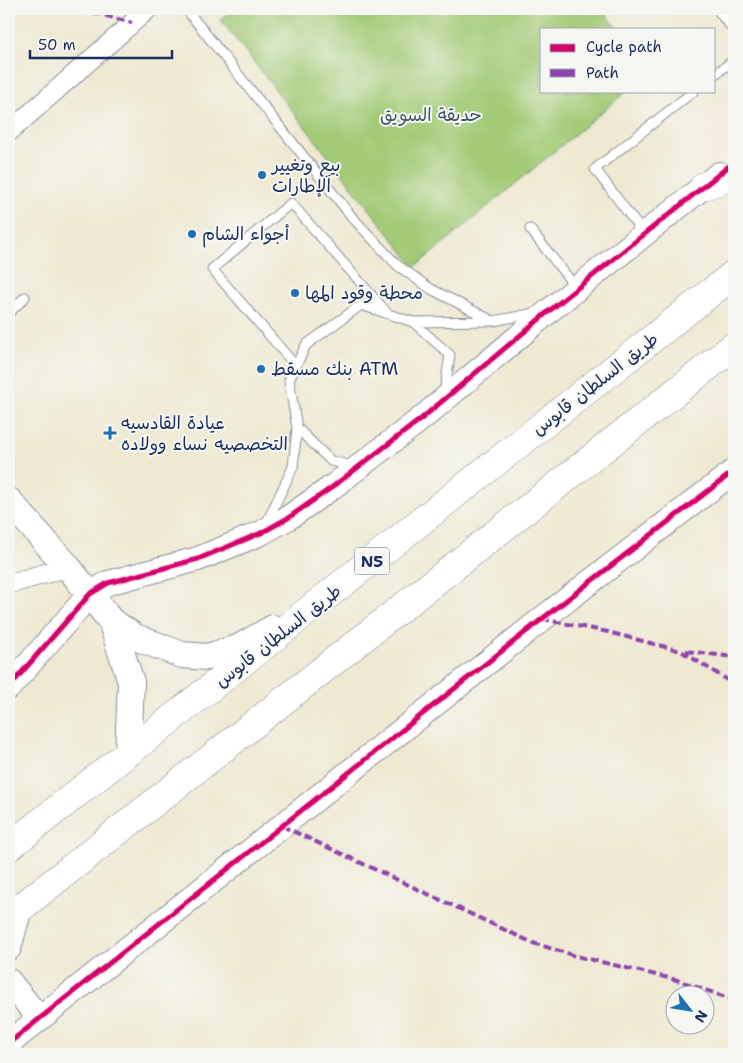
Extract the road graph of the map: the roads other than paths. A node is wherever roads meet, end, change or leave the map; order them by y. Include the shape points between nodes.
1 (148, 9) edge
2 (186, 9) edge
3 (722, 9) edge
4 (734, 22) edge
5 (734, 60) edge
6 (716, 74) edge
7 (693, 92) edge
8 (9, 132) edge
9 (734, 162) edge
10 (734, 175) edge
11 (704, 186) junction
12 (530, 229) dead end
13 (645, 234) junction
14 (734, 274) edge
15 (577, 289) junction
16 (25, 298) dead end
17 (549, 311) junction
18 (9, 313) edge
19 (388, 314) junction
20 (493, 321) junction
21 (413, 322) junction
22 (734, 346) edge
23 (296, 366) junction
24 (443, 400) junction
25 (297, 428) junction
26 (358, 467) junction
27 (734, 471) edge
28 (9, 501) edge
29 (260, 533) junction
30 (68, 567) junction
31 (9, 584) edge
32 (90, 594) junction
33 (324, 599) junction
34 (111, 621) junction
35 (9, 687) edge
36 (128, 754) junction
37 (9, 847) edge
38 (14, 913) edge
39 (9, 949) edge
40 (10, 982) edge
41 (39, 1018) junction
42 (9, 1043) edge

1 - 8 street
2 - 20 lane via 352,217 397,265 431,289
3 - 4 street
5 - 6 lane
7 - 13 lane via 595,169
9 - 11 street
10 - 11 highway
11 - 13 street
12 - 15 lane
13 - 15 street
14 - 33 highway, طريق السلطان قابوس / N5
15 - 17 street
16 - 18 lane
17 - 20 lane
17 - 24 street
19 - 21 lane
19 - 23 lane via 361,305 306,345
19 - 23 lane via 291,203 212,269
20 - 21 lane
21 - 24 lane via 450,355
22 - 38 highway
23 - 25 lane via 288,380
24 - 26 street
25 - 26 lane via 331,461
25 - 29 lane via 293,467
26 - 29 street via 288,518
27 - 41 street
28 - 30 main road
29 - 32 street via 198,559 108,583
30 - 31 street
30 - 32 main road
32 - 34 main road
32 - 35 street
33 - 34 main road via 238,648 207,657 158,647
33 - 36 highway, طريق السلطان قابوس / N5
34 - 36 main road via 131,682
36 - 37 highway, طريق السلطان قابوس / N5
38 - 39 street
39 - 40 street
40 - 41 street
41 - 42 street

